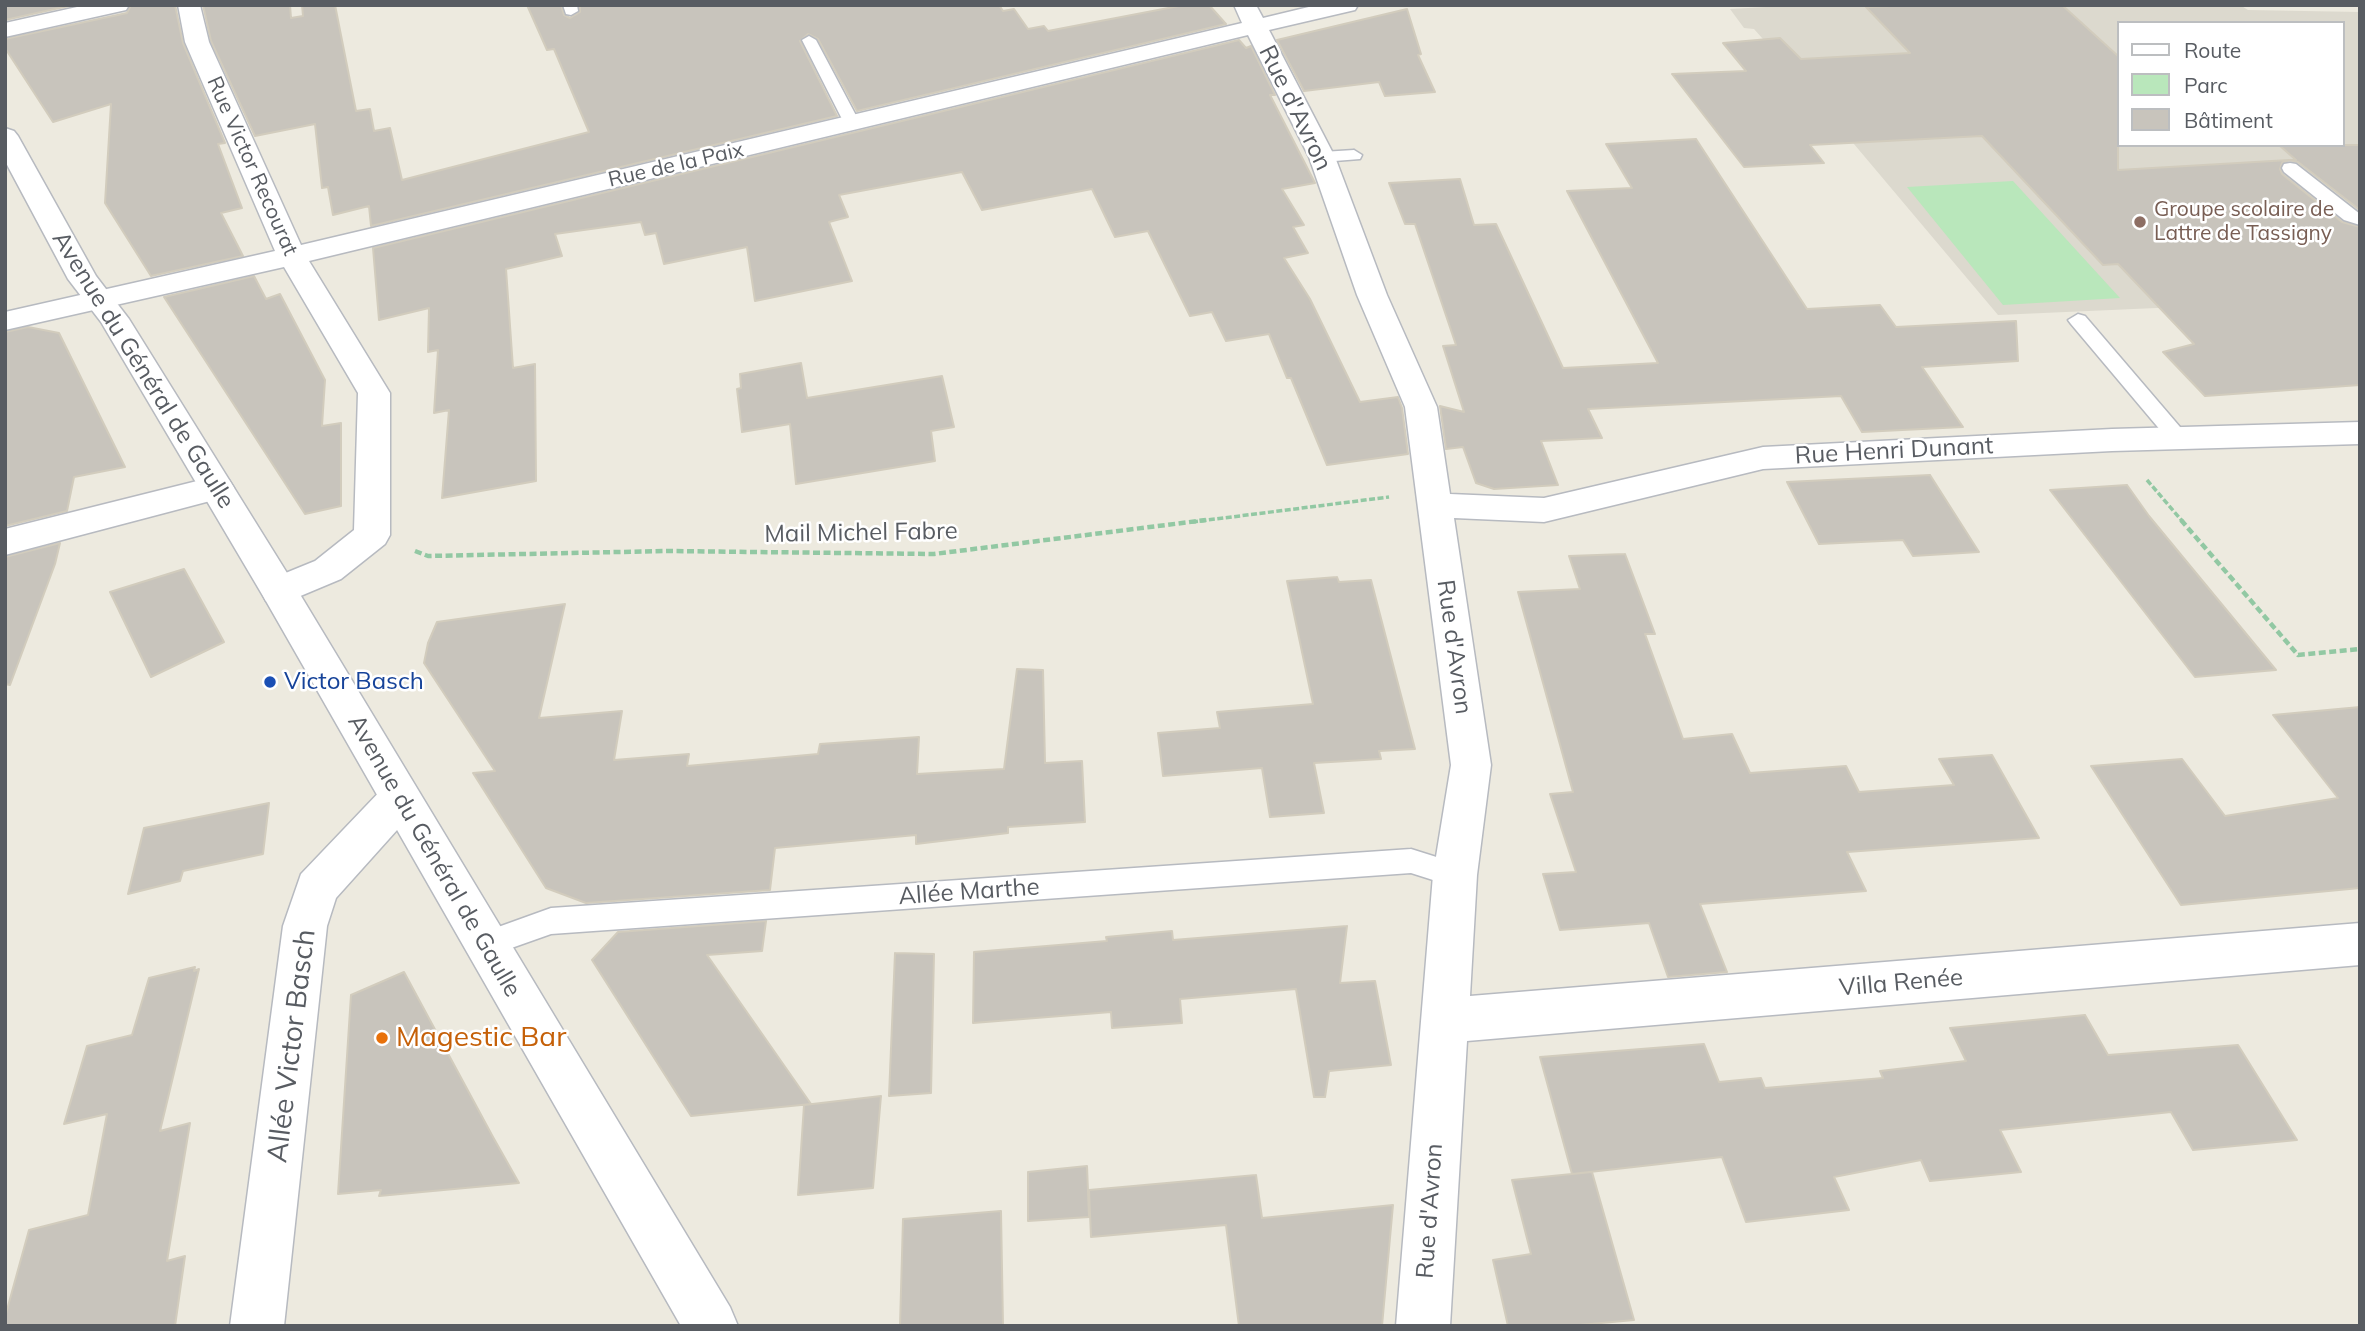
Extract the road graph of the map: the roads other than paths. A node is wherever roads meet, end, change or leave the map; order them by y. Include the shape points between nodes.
1 (118, 5) edge
2 (188, 5) edge
3 (1346, 5) edge
4 (1250, 17) edge
5 (5, 30) edge
6 (809, 40) dead end
7 (852, 123) junction
8 (5, 136) edge
9 (2290, 168) dead end
10 (2360, 220) edge
11 (291, 256) junction
12 (100, 300) junction
13 (2078, 320) dead end
14 (5, 321) edge
15 (2360, 433) edge
16 (2179, 439) junction
17 (217, 488) junction
18 (1434, 505) junction
19 (5, 542) edge
20 (279, 591) junction
21 (400, 798) junction
22 (1455, 875) junction
23 (486, 944) junction
24 (2360, 944) edge
25 (1443, 1021) junction
26 (257, 1326) edge
27 (711, 1326) edge
28 (1423, 1326) edge

1 - 5 street
2 - 11 street, Rue Victor Recourat via 197,42
3 - 4 street, Rue de la Paix
4 - 7 street, Rue de la Paix
4 - 18 street, Rue d'Avron via 1338,156 1372,295 1421,407
6 - 7 lane
7 - 11 street, Rue de la Paix
8 - 12 street, Avenue du Général de Gaulle via 83,279
9 - 10 lane
11 - 12 street, Rue de la Paix
11 - 20 street, Rue Victor Recourat via 374,393 372,535 328,570
12 - 14 street, Rue de la Paix
12 - 17 street, Avenue du Général de Gaulle
13 - 16 lane
15 - 16 street, Rue Henri Dunant
16 - 18 street, Rue Henri Dunant via 1763,458 1544,510
17 - 19 street
17 - 20 street, Avenue du Général de Gaulle
18 - 22 street, Rue d'Avron via 1471,765
20 - 21 street, Avenue du Général de Gaulle
21 - 23 street, Avenue du Général de Gaulle
21 - 26 street, Allée Victor Basch via 317,888 305,926
22 - 23 lane, Allée Marthe via 1411,861 565,920
22 - 25 street, Rue d'Avron
23 - 27 street, Avenue du Général de Gaulle
24 - 25 street, Villa Renée
25 - 28 street, Rue d'Avron

